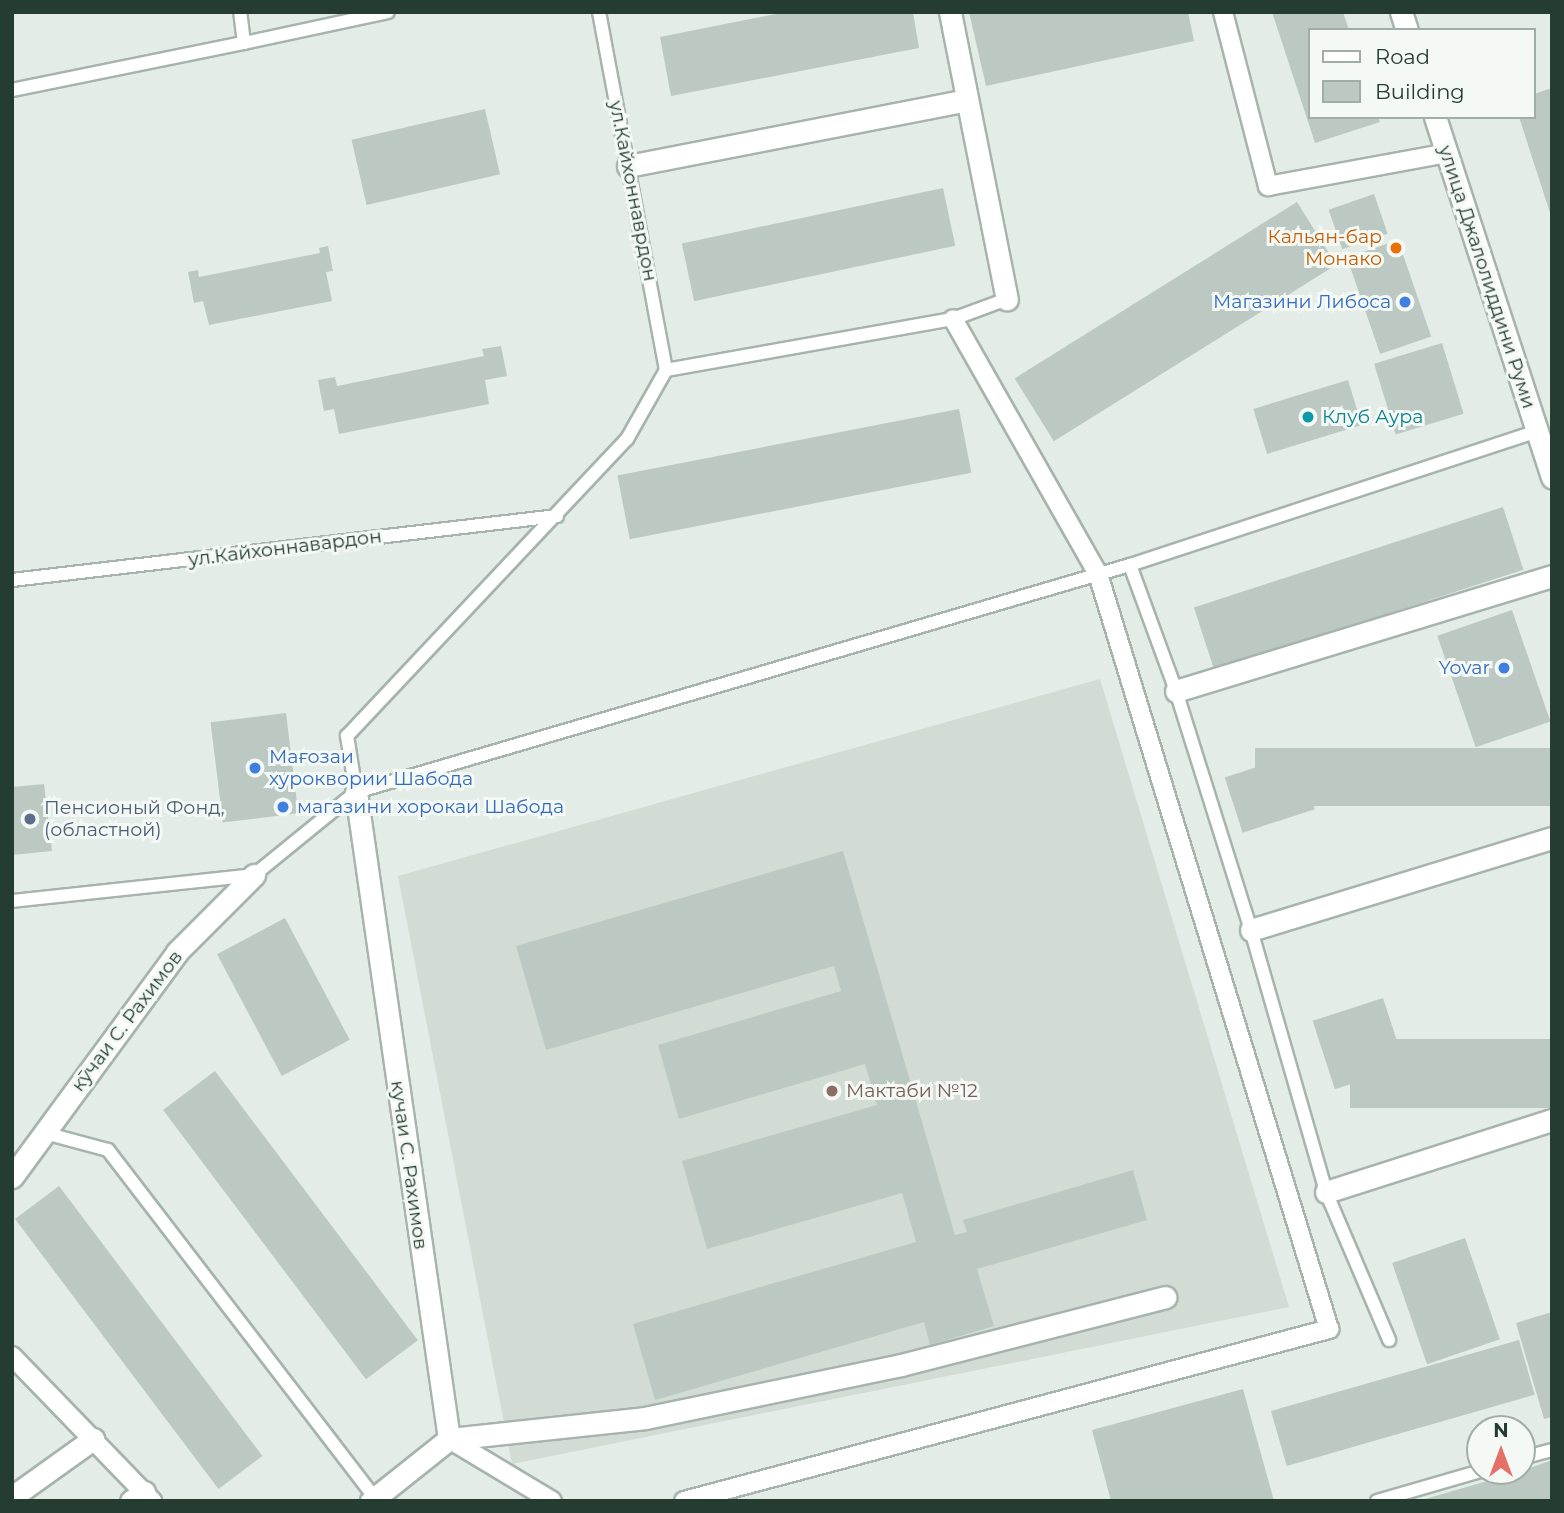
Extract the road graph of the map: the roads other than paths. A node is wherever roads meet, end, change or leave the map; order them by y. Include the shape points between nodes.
1 (240, 12) edge
2 (388, 12) edge
3 (599, 12) edge
4 (950, 12) edge
5 (1223, 12) edge
6 (244, 43) junction
7 (12, 90) edge
8 (967, 100) junction
9 (1436, 119) edge
10 (1447, 153) junction
11 (628, 166) junction
12 (1007, 299) joint
13 (953, 319) junction
14 (666, 370) junction
15 (1537, 431) junction
16 (1552, 477) edge
17 (557, 516) junction
18 (1130, 565) junction
19 (1098, 574) junction
20 (1552, 576) edge
21 (12, 580) edge
22 (1176, 691) junction
23 (356, 792) junction
24 (1552, 838) edge
25 (254, 875) junction
26 (12, 901) edge
27 (1251, 930) junction
28 (1552, 1120) edge
29 (45, 1133) junction
30 (12, 1177) edge
31 (1326, 1192) junction
32 (1165, 1297) dead end
33 (1389, 1340) dead end
34 (12, 1356) edge
35 (93, 1439) junction
36 (449, 1439) junction
37 (1466, 1475) edge
38 (12, 1497) edge
39 (142, 1498) edge
40 (373, 1499) edge
41 (552, 1501) edge
42 (684, 1501) edge
43 (1377, 1501) edge

1 - 6 lane
2 - 6 lane
3 - 11 lane, ул.Кайхоннаврдон
4 - 8 street
5 - 10 street via 1268,186
6 - 7 lane
8 - 11 street
8 - 12 street
9 - 10 street, улица Джалолиддини Руми
10 - 15 street, улица Джалолиддини Руми
11 - 14 lane, ул.Кайхоннаврдон
12 - 13 lane
13 - 14 lane
13 - 19 street
14 - 17 lane via 627,439
15 - 16 street, улица Джалолиддини Руми
15 - 18 lane
17 - 21 lane, ул.Кайхоннавардон
17 - 23 lane via 346,736
18 - 19 lane
18 - 22 lane
19 - 23 lane
19 - 42 street via 1329,1329
20 - 22 street
22 - 27 lane
23 - 25 lane
23 - 36 street, кучаи С. Рахимов
24 - 27 street
25 - 26 lane
25 - 29 street, кӯчаи С. Рахимов via 177,952
27 - 31 lane
28 - 31 street
29 - 30 street, кӯчаи С. Рахимов
29 - 40 lane via 108,1150
31 - 33 lane
32 - 36 street via 901,1364 645,1418
34 - 35 street
35 - 38 street
35 - 39 street
36 - 40 street
36 - 41 street
37 - 43 lane

